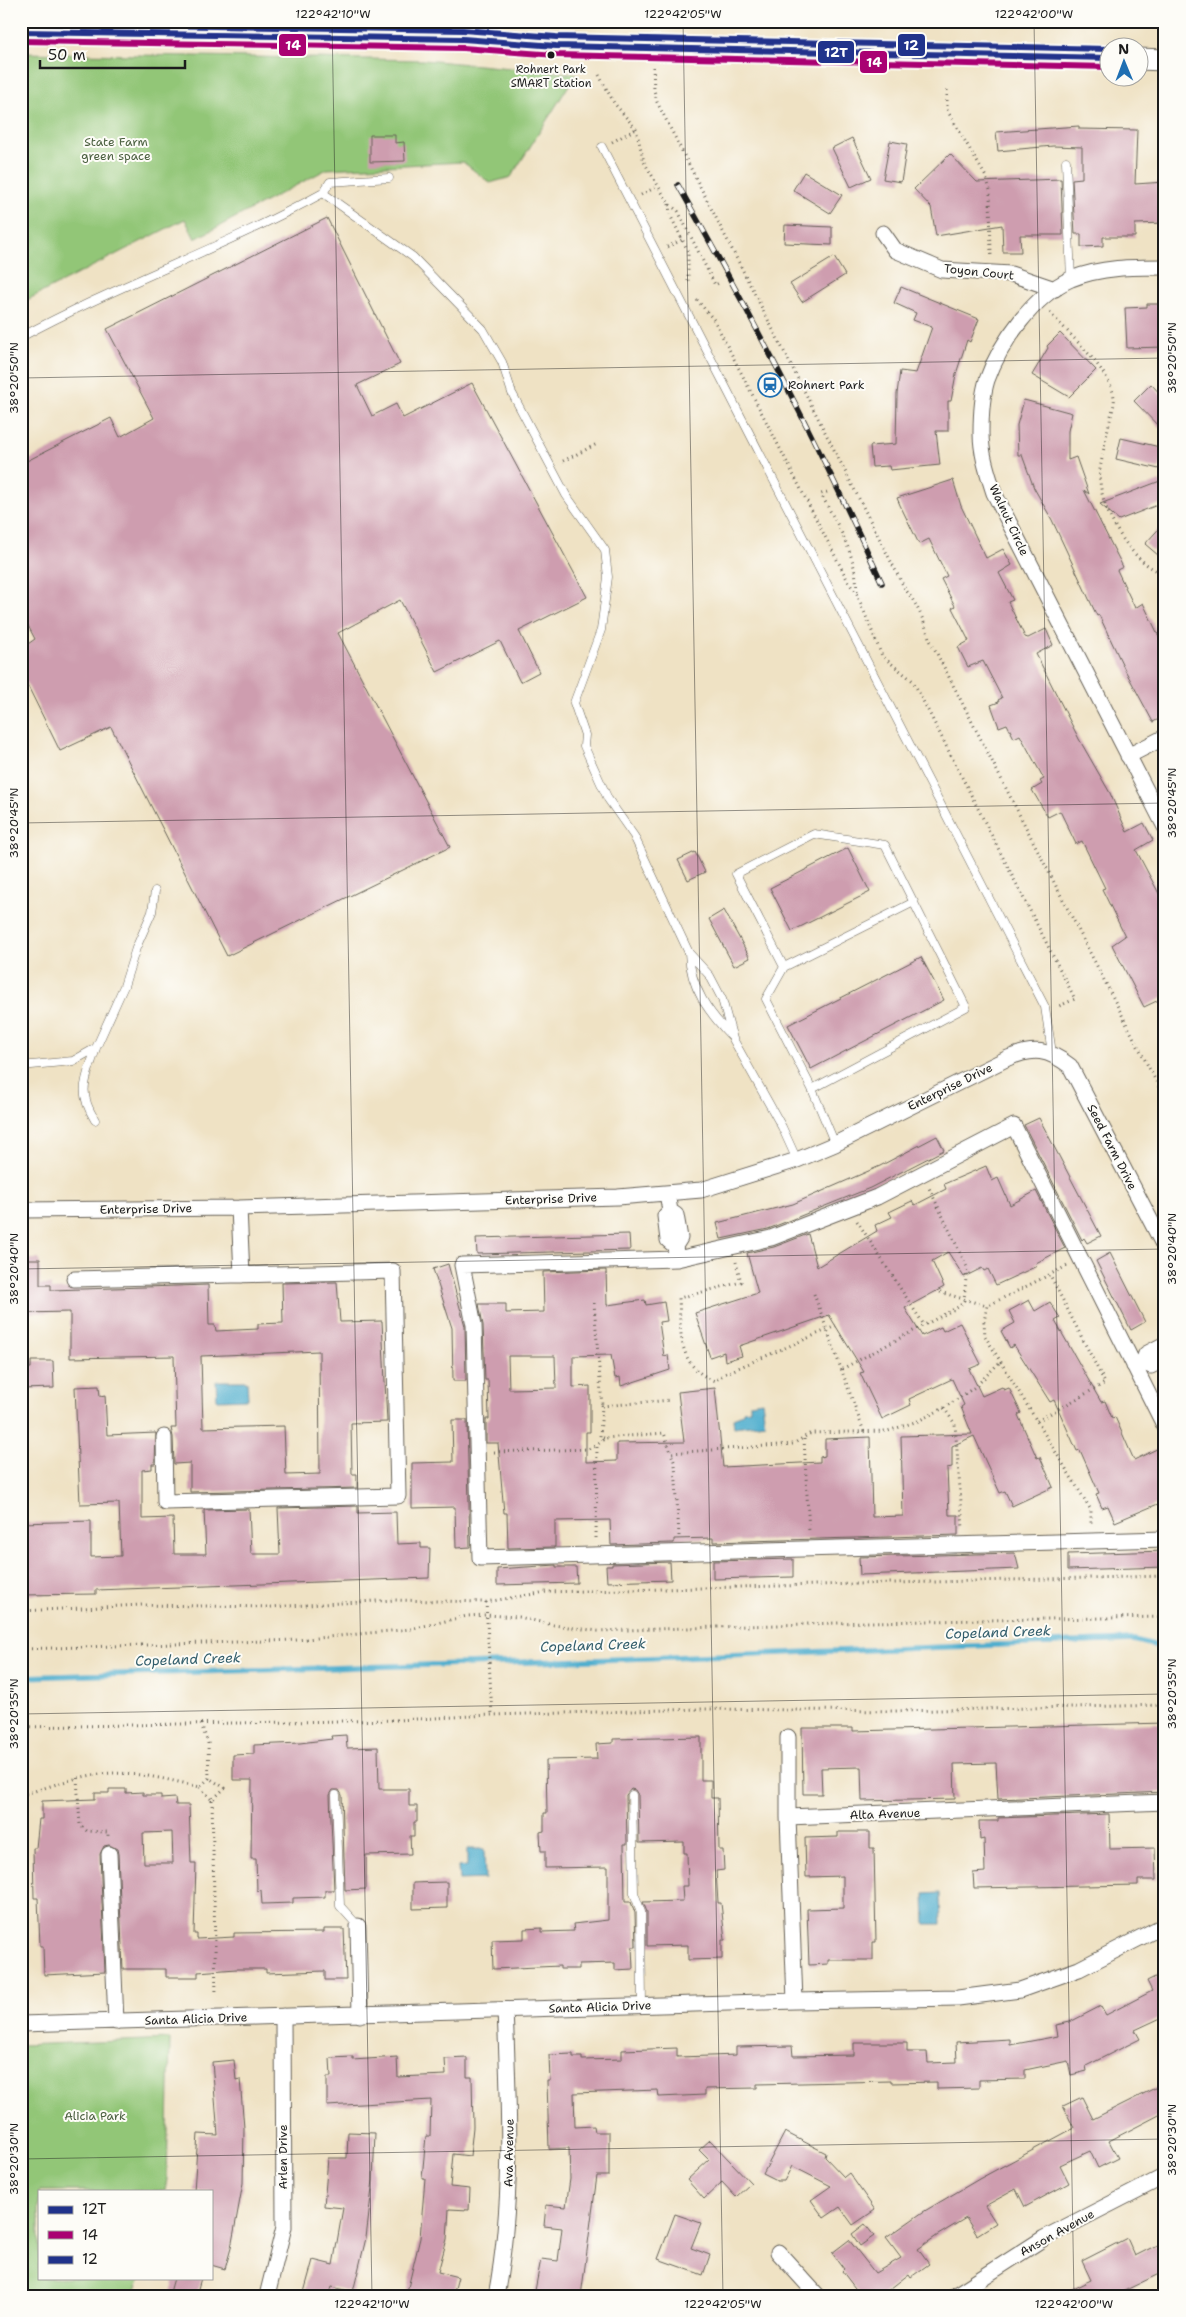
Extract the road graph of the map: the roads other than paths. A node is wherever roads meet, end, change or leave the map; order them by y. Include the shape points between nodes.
1 (460, 30) edge
2 (21, 32) edge
3 (1098, 58) edge
4 (1148, 59) edge
5 (1165, 60) edge
6 (602, 147) road end
7 (1066, 161) dead end
8 (389, 178) dead end
9 (323, 193) junction
10 (883, 233) dead end
11 (1165, 267) edge
12 (1070, 279) junction
13 (1055, 289) junction
14 (21, 337) edge
15 (1165, 737) edge
16 (1128, 756) junction
17 (1165, 827) edge
18 (155, 891) dead end
19 (914, 902) junction
20 (689, 953) junction
21 (784, 968) junction
22 (734, 1039) junction
23 (96, 1048) junction
24 (1052, 1053) junction
25 (21, 1066) edge
26 (812, 1088) junction
27 (95, 1120) dead end
28 (835, 1144) junction
29 (797, 1160) junction
30 (667, 1193) junction
31 (239, 1208) junction
32 (21, 1210) edge
33 (1165, 1248) edge
34 (676, 1252) junction
35 (242, 1275) junction
36 (74, 1279) dead end
37 (1165, 1344) edge
38 (1165, 1359) edge
39 (1138, 1364) junction
40 (1165, 1427) edge
41 (164, 1437) dead end
42 (1165, 1539) edge
43 (788, 1737) dead end
44 (336, 1795) dead end
45 (632, 1795) dead end
46 (1165, 1802) edge
47 (788, 1817) junction
48 (109, 1854) road end
49 (1165, 1925) edge
50 (358, 1926) joint
51 (795, 2001) junction
52 (642, 2006) junction
53 (505, 2010) junction
54 (360, 2015) junction
55 (282, 2016) junction
56 (116, 2022) junction
57 (21, 2024) edge
58 (1165, 2176) edge
59 (778, 2252) dead end
60 (267, 2296) edge
61 (496, 2296) edge
62 (818, 2296) edge
63 (954, 2296) edge

1 - 2 main road
1 - 3 main road via 556,46
4 - 5 main road
6 - 24 lane via 1045,1008
7 - 12 lane
8 - 9 lane via 330,182
9 - 14 lane via 275,220 102,295
9 - 20 lane via 414,257 483,329 551,467 587,527 605,550 608,577 601,630 574,703 585,735 584,746 608,799 634,836
10 - 13 street, Toyon Court via 894,250 942,270 1011,274
11 - 12 street, Walnut Circle via 1111,268
12 - 13 street, Walnut Circle
13 - 16 street, Walnut Circle via 1027,312 1010,336 987,382 981,434 984,460 994,493
15 - 16 street
16 - 17 street, Walnut Circle
18 - 23 lane via 152,912
19 - 21 lane
19 - 21 lane via 885,845 814,834 736,874
19 - 26 lane via 966,1007
20 - 22 lane via 710,976 722,999
20 - 22 lane via 689,972 705,1005
21 - 26 lane via 766,999
22 - 29 lane
23 - 25 lane via 73,1061
23 - 27 lane via 84,1080 83,1096
24 - 28 street, Enterprise Drive via 1034,1051 1017,1054
24 - 33 street, Seed Farm Drive via 1070,1066
26 - 28 lane
28 - 29 street, Enterprise Drive
29 - 30 street, Enterprise Drive via 701,1190
30 - 31 street, Enterprise Drive
30 - 34 street via 670,1211 676,1215 680,1238
31 - 32 street, Enterprise Drive
31 - 35 street
34 - 39 street via 771,1238 877,1197 1014,1126
34 - 42 street via 462,1265 474,1325 480,1558
35 - 36 street
35 - 41 street via 392,1271 398,1496 165,1502
37 - 39 street via 1146,1354
38 - 39 street via 1151,1366
39 - 40 street
43 - 47 street
44 - 50 lane via 340,1906
45 - 52 lane via 634,1893 641,1912
46 - 47 street, Alta Avenue
47 - 51 street
48 - 56 street
49 - 51 street, Santa Alicia Drive via 1079,1969 1020,1990 958,1998
50 - 54 street
51 - 52 street, Santa Alicia Drive
52 - 53 street, Santa Alicia Drive
53 - 54 street, Santa Alicia Drive
53 - 61 street, Ava Avenue via 510,2124 508,2190
54 - 55 street, Santa Alicia Drive
55 - 56 street, Santa Alicia Drive
55 - 60 street, Arlen Drive via 284,2227
56 - 57 street, Santa Alicia Drive
58 - 63 street, Anson Avenue via 1044,2238
59 - 62 street

